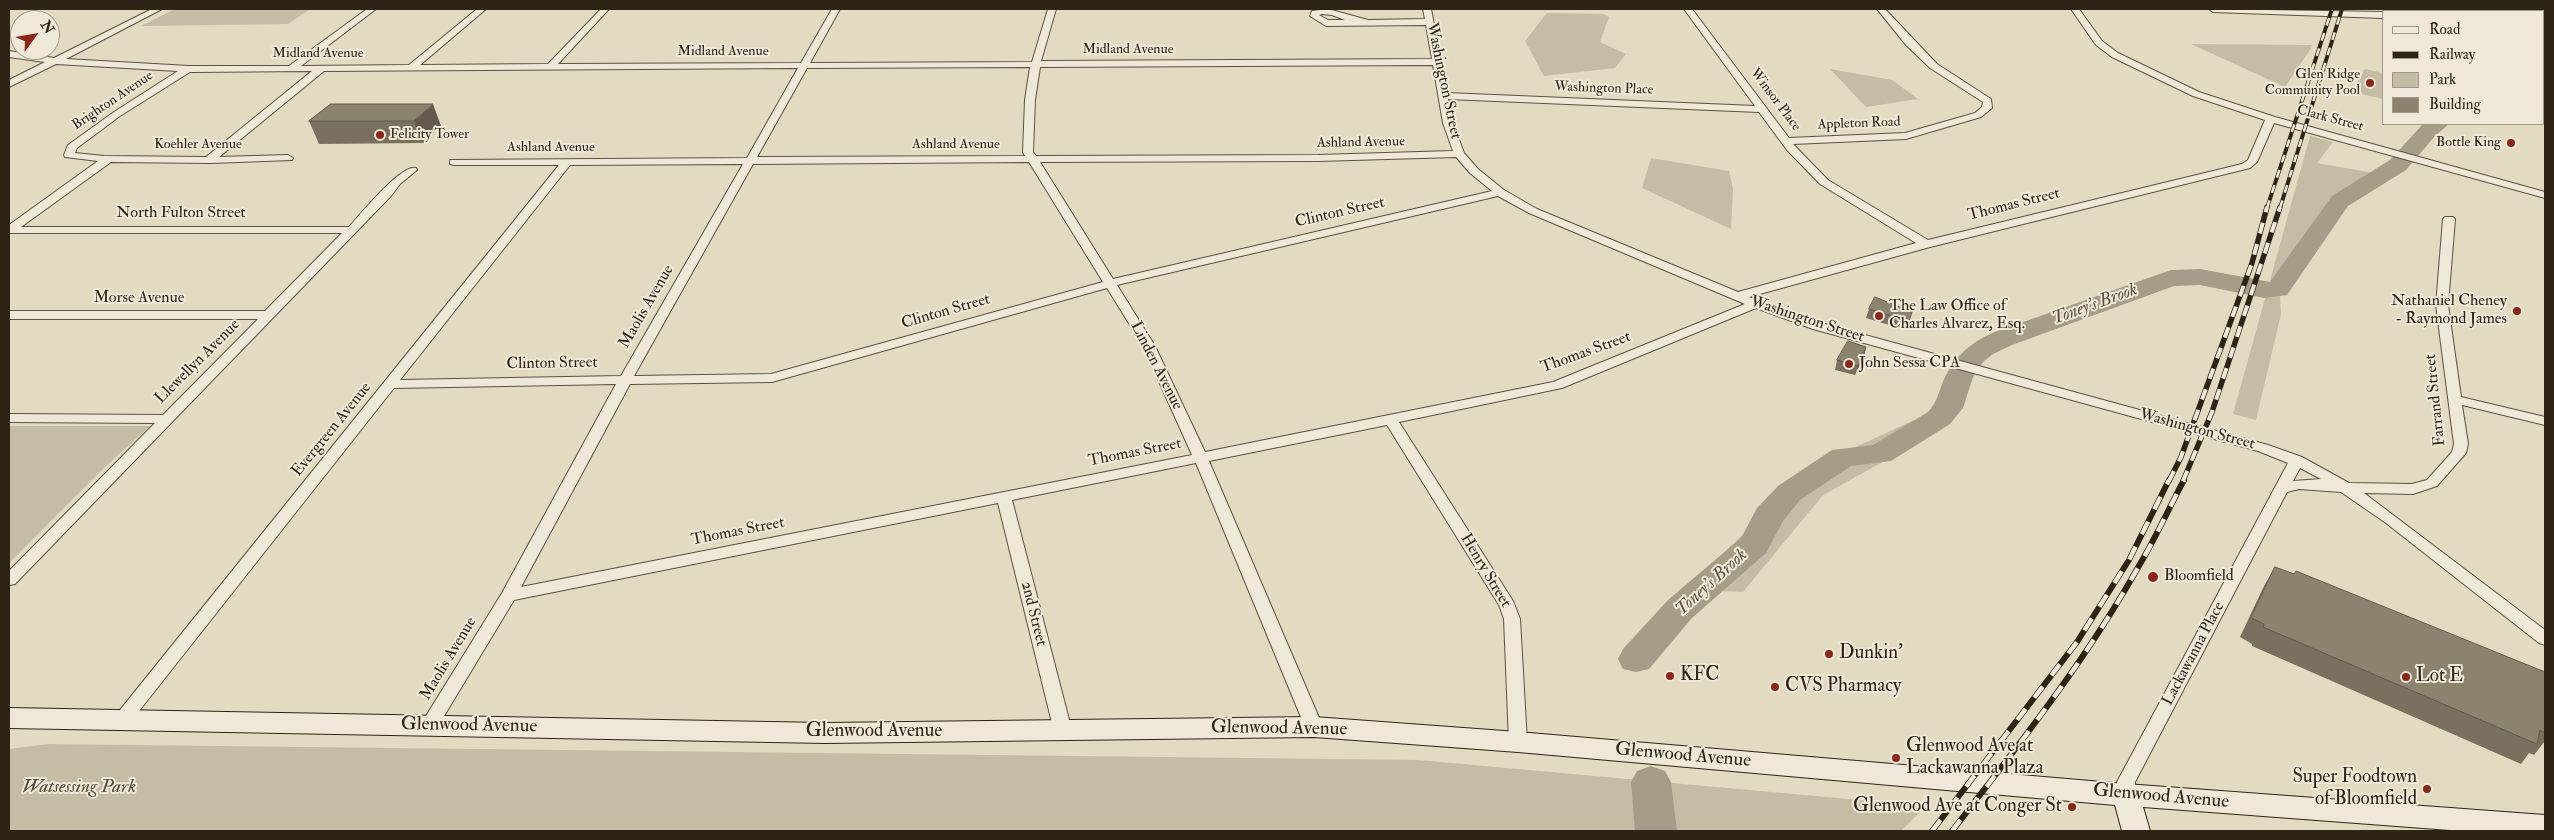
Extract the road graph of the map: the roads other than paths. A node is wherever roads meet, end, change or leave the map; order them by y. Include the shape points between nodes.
1 (158, 9) edge
2 (372, 9) edge
3 (482, 9) edge
4 (605, 9) edge
5 (836, 9) edge
6 (1052, 9) edge
7 (1427, 9) edge
8 (1688, 9) edge
9 (1881, 9) edge
10 (2075, 9) edge
11 (2213, 9) edge
12 (2296, 10) edge
13 (2382, 16) edge
14 (1358, 22) dead end
15 (1430, 22) junction
16 (9, 54) edge
17 (55, 61) junction
18 (1438, 62) junction
19 (804, 65) junction
20 (1036, 65) junction
21 (550, 66) junction
22 (292, 68) junction
23 (322, 68) junction
24 (412, 68) junction
25 (189, 69) junction
26 (9, 84) edge
27 (1444, 96) junction
28 (1762, 109) junction
29 (2271, 119) junction
30 (1786, 141) junction
31 (1459, 154) junction
32 (288, 158) dead end
33 (1033, 158) junction
34 (108, 159) junction
35 (210, 159) junction
36 (750, 160) junction
37 (454, 162) dead end
38 (568, 162) junction
39 (412, 170) dead end
40 (1500, 192) junction
41 (2545, 195) edge
42 (2449, 220) dead end
43 (9, 230) edge
44 (352, 230) junction
45 (1926, 244) junction
46 (1110, 284) junction
47 (1738, 296) junction
48 (1756, 304) junction
49 (9, 315) edge
50 (269, 315) junction
51 (626, 379) junction
52 (392, 384) junction
53 (2454, 399) junction
54 (9, 418) edge
55 (167, 418) junction
56 (1391, 420) junction
57 (2545, 421) edge
58 (1201, 458) junction
59 (2297, 460) junction
60 (2349, 488) junction
61 (2282, 489) junction
62 (1004, 497) junction
63 (9, 580) edge
64 (509, 595) junction
65 (2545, 639) edge
66 (16, 720) edge
67 (122, 720) junction
68 (429, 726) junction
69 (1314, 727) junction
70 (1063, 731) junction
71 (1518, 742) junction
72 (2126, 795) junction
73 (2545, 826) edge
74 (2136, 831) edge

1 - 17 street
2 - 22 street
3 - 24 street
4 - 21 street
5 - 19 street, Maolis Avenue
6 - 20 street, Linden Avenue
7 - 15 street, Washington Street
8 - 28 street, Winsor Place
9 - 30 street, Appleton Road via 1924,60 1976,91 1988,102 1988,108 1978,115 1906,136
10 - 29 street, Clark Street via 2100,43 2115,55 2189,91
11 - 12 street
12 - 13 street
14 - 15 street
15 - 18 street, Washington Street
16 - 17 street, Midland Avenue
17 - 25 street, Midland Avenue
17 - 26 street
18 - 20 street, Midland Avenue
18 - 27 street, Washington Street
19 - 20 street, Midland Avenue
19 - 21 street, Midland Avenue
19 - 36 street, Maolis Avenue
20 - 33 street, Linden Avenue via 1028,143 1028,152
21 - 24 street, Midland Avenue
22 - 23 street, Midland Avenue
22 - 25 street, Midland Avenue
23 - 24 street, Midland Avenue
23 - 35 street
25 - 34 street, Brighton Avenue via 117,114 68,153 76,158
27 - 28 street, Washington Place
27 - 31 street, Washington Street via 1448,123
28 - 30 street, Winsor Place
29 - 41 street, Clark Street
29 - 45 street, Thomas Street via 2252,162 2246,166
30 - 45 street, Winsor Place via 1824,182
31 - 33 street, Ashland Avenue via 1318,158
31 - 40 street, Washington Street
32 - 35 street, Koehler Avenue
33 - 36 street, Ashland Avenue
33 - 46 street, Linden Avenue
34 - 35 street, Koehler Avenue
34 - 43 street
36 - 38 street, Ashland Avenue
36 - 51 street, Maolis Avenue
37 - 38 street, Ashland Avenue
38 - 52 street, Evergreen Avenue
39 - 44 street, Llewellyn Avenue via 396,182
40 - 46 street, Clinton Street
40 - 47 street, Washington Street via 1532,211
42 - 53 street, Farrand Street via 2442,298
43 - 44 street, North Fulton Street
44 - 50 street, Llewellyn Avenue
45 - 47 street, Thomas Street
46 - 51 street, Clinton Street via 772,378
46 - 58 street, Linden Avenue via 1149,346
47 - 48 street, Washington Street
48 - 56 street, Thomas Street via 1557,385
48 - 59 street, Washington Street via 1817,326
49 - 50 street, Morse Avenue
50 - 55 street, Llewellyn Avenue
51 - 52 street, Clinton Street
51 - 64 street, Maolis Avenue
52 - 67 street, Evergreen Avenue
53 - 57 street
53 - 60 street, Farrand Street via 2460,449 2432,483 2413,489
54 - 55 street
55 - 63 street, Llewellyn Avenue
56 - 58 street, Thomas Street
56 - 71 street, Henry Street via 1510,610
58 - 62 street, Thomas Street
58 - 69 street, Linden Avenue
59 - 60 street, Washington Street
59 - 61 street, Lackawanna Place
60 - 61 street, Washington Street via 2298,484
60 - 65 street, Washington Street
61 - 72 street, Lackawanna Place via 2126,782
62 - 64 street, Thomas Street
62 - 70 street, 2nd Street
64 - 68 street, Maolis Avenue
66 - 67 street, Glenwood Avenue
67 - 68 street, Glenwood Avenue
68 - 70 street, Glenwood Avenue via 825,733
69 - 70 street, Glenwood Avenue
69 - 71 street, Glenwood Avenue
71 - 72 street, Glenwood Avenue
72 - 73 street, Glenwood Avenue
72 - 74 street

